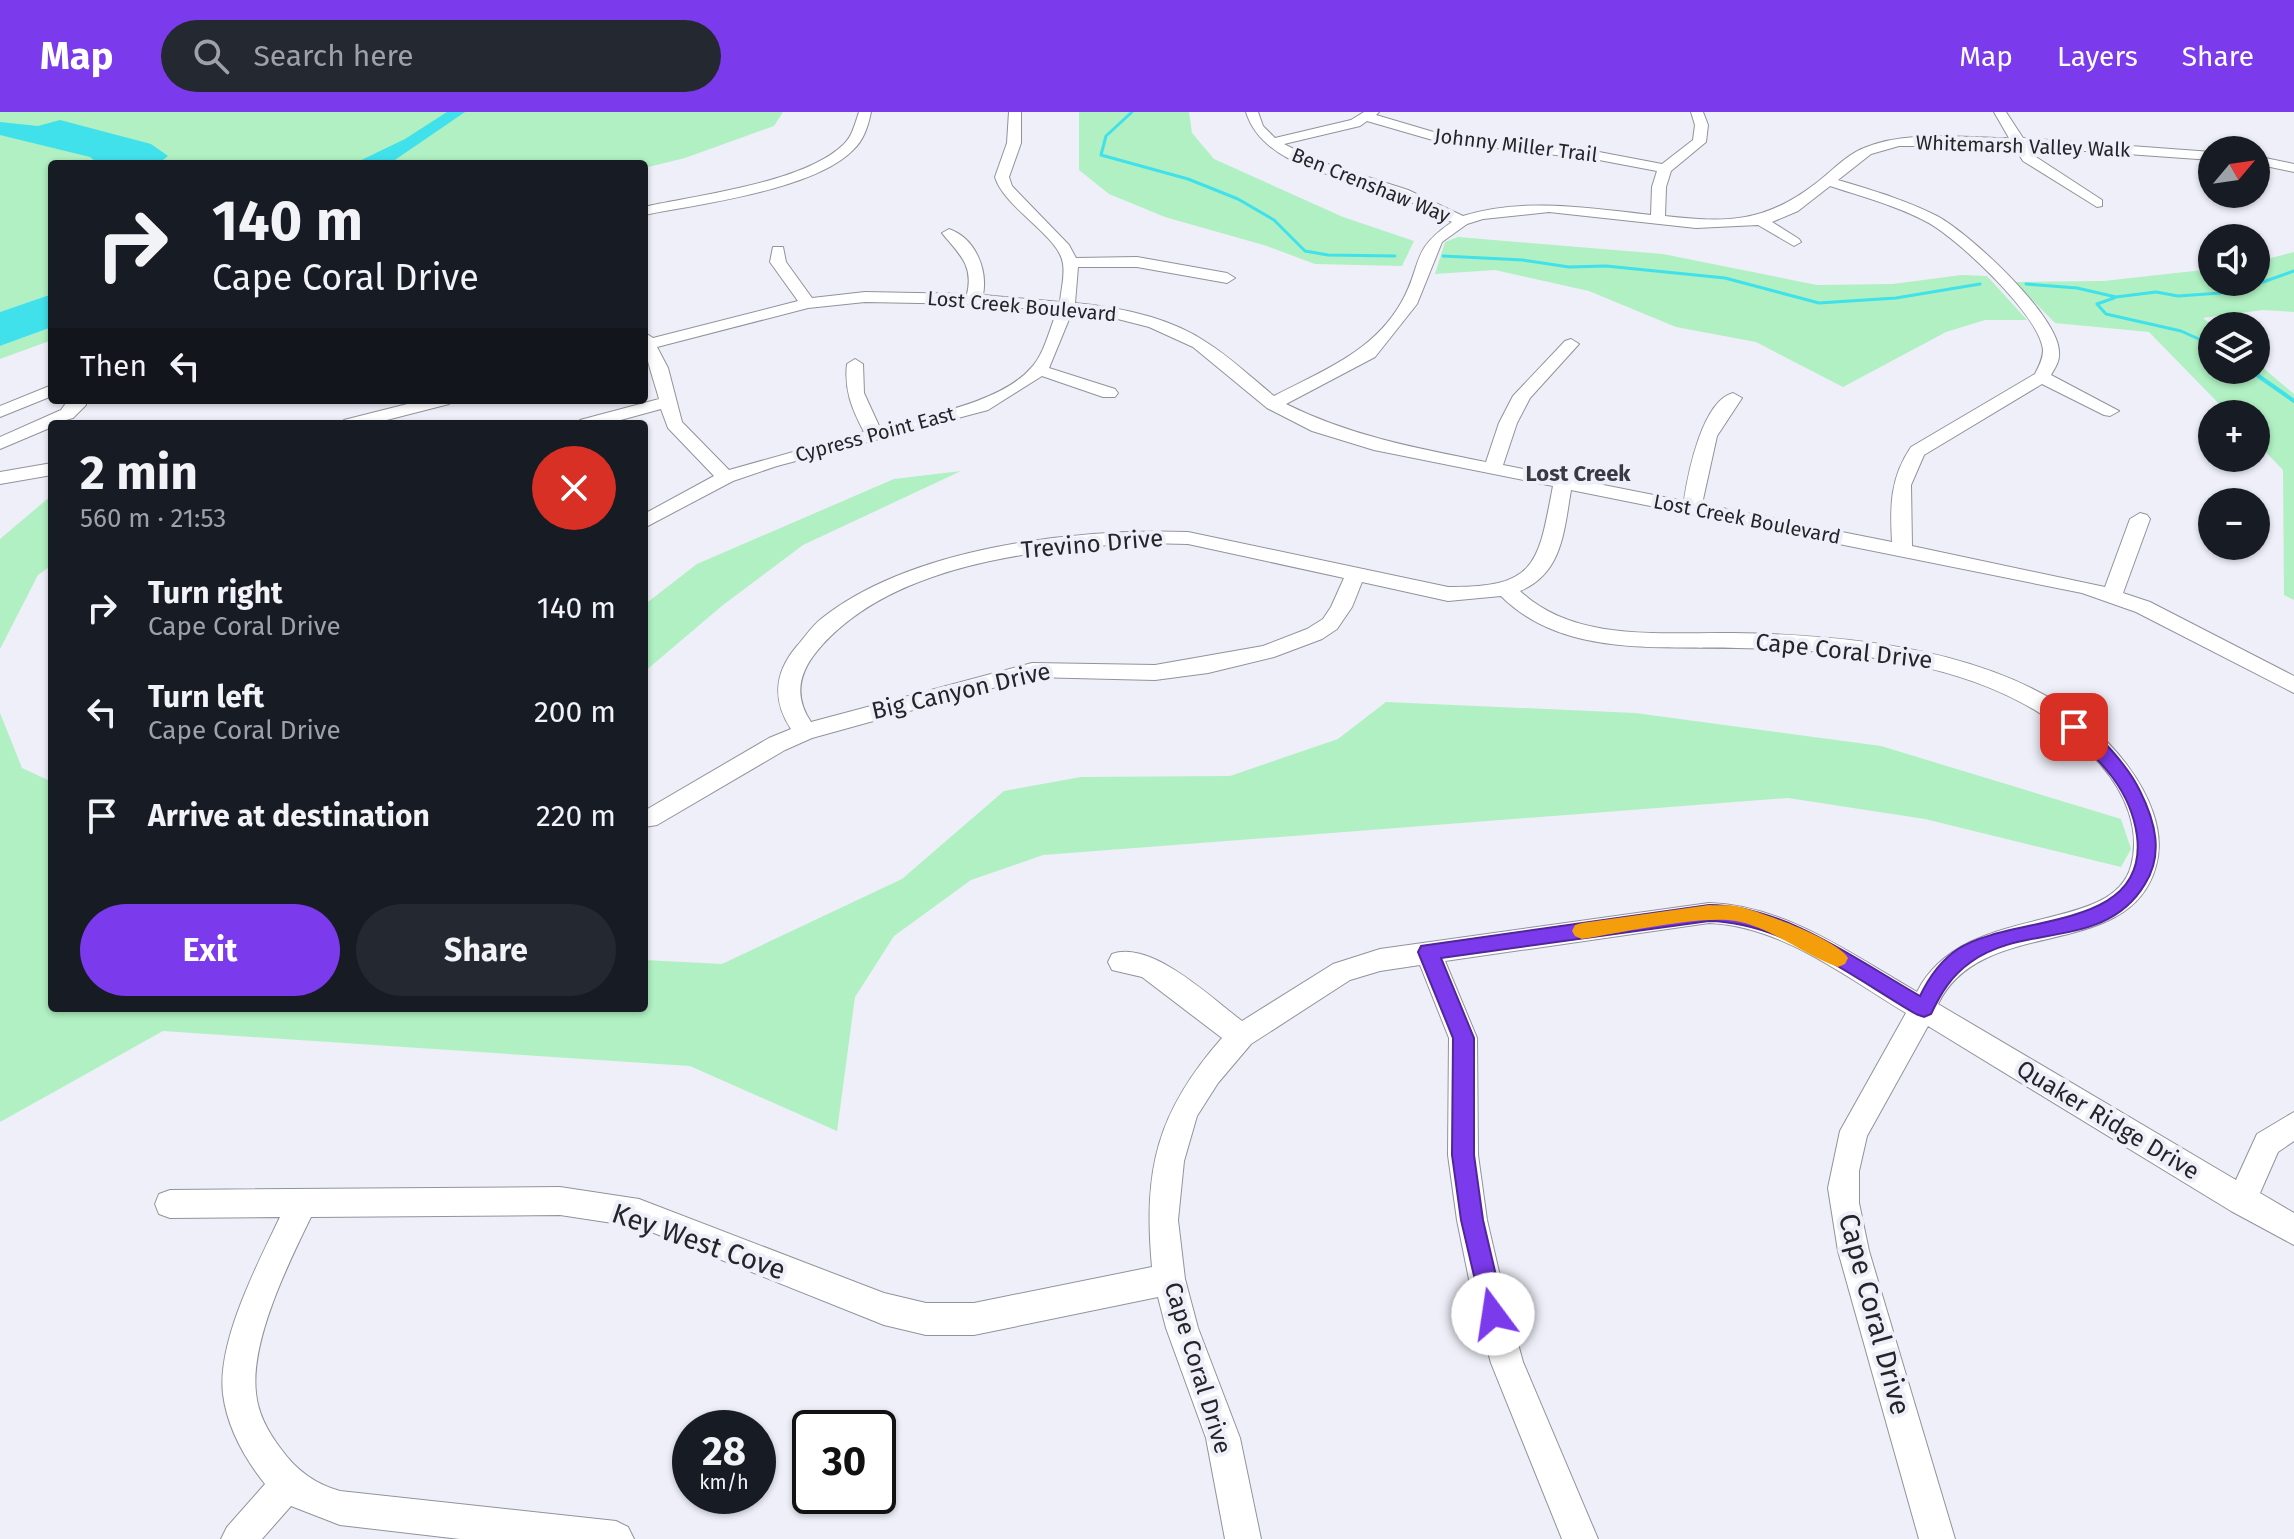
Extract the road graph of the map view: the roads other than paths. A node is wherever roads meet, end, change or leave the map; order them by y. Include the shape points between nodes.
1 (865, 112) edge
2 (1015, 112) edge
3 (1252, 112) edge
4 (1697, 112) edge
5 (2000, 112) edge
6 (1370, 115) edge
7 (2018, 142) junction
8 (1272, 143) junction
9 (2198, 155) edge
10 (2270, 163) edge
11 (2294, 168) edge
12 (1665, 169) junction
13 (1828, 181) junction
14 (2097, 203) dead end
15 (648, 210) edge
16 (1658, 220) junction
17 (1462, 221) junction
18 (1761, 221) junction
19 (949, 233) dead end
20 (1794, 242) dead end
21 (778, 250) dead end
22 (1071, 263) junction
23 (1227, 278) dead end
24 (974, 299) junction
25 (808, 303) junction
26 (1067, 306) junction
27 (648, 341) edge
28 (1571, 344) dead end
29 (648, 347) edge
30 (855, 364) dead end
31 (1040, 370) junction
32 (2041, 377) junction
33 (48, 392) edge
34 (1109, 393) dead end
35 (1733, 398) dead end
36 (667, 402) junction
37 (77, 404) edge
38 (428, 404) edge
39 (1273, 404) junction
40 (2110, 411) dead end
41 (0, 412) edge
42 (54, 420) edge
43 (366, 420) edge
44 (601, 420) edge
45 (48, 423) edge
46 (875, 435) junction
47 (0, 444) edge
48 (48, 470) edge
49 (1492, 470) junction
50 (726, 477) junction
51 (0, 478) edge
52 (1563, 485) junction
53 (1692, 508) junction
54 (2140, 519) dead end
55 (648, 520) edge
56 (1902, 550) junction
57 (1355, 575) junction
58 (1505, 588) junction
59 (2112, 595) junction
60 (2294, 685) edge
61 (805, 732) junction
62 (649, 819) dead end
63 (1428, 952) junction
64 (1121, 962) dead end
65 (1924, 1008) junction
66 (1241, 1036) junction
67 (2294, 1125) edge
68 (2242, 1201) junction
69 (303, 1202) junction
70 (170, 1204) dead end
71 (2294, 1230) edge
72 (1169, 1279) junction
73 (287, 1485) junction
74 (239, 1539) edge
75 (616, 1539) edge
76 (1243, 1539) edge
77 (1580, 1539) edge
78 (1937, 1539) edge

1 - 15 street via 853,142 829,160 764,183
2 - 22 street via 1014,143 1002,177 1005,187 1064,248
3 - 8 street, Ben Crenshaw Way via 1255,125
4 - 12 street via 1703,136
5 - 7 street
6 - 8 street
6 - 12 street, Johnny Miller Trail via 1448,139
7 - 9 street, Whitemarsh Valley Walk
7 - 13 street, Whitemarsh Valley Walk via 1898,142 1866,151
7 - 14 street via 2039,167
8 - 17 street, Ben Crenshaw Way
10 - 11 street
12 - 16 street
13 - 18 street, Whitemarsh Valley Walk via 1793,208
13 - 32 street via 1916,210 1962,238 2048,335 2050,364
16 - 17 street, Whitemarsh Valley Walk via 1549,208 1503,210
16 - 18 street, Whitemarsh Valley Walk
17 - 39 street, Whitemarsh Valley Walk via 1436,239 1409,304 1369,353
18 - 20 street
19 - 24 street via 978,268
21 - 25 street via 778,262
22 - 23 street via 1137,262
22 - 26 street
24 - 25 street, Lost Creek Boulevard via 865,297
24 - 26 street, Lost Creek Boulevard
25 - 27 street, Lost Creek Boulevard
26 - 31 street
26 - 39 street, Lost Creek Boulevard via 1131,316 1174,331 1199,344
28 - 49 street via 1522,396
29 - 36 street via 660,368
30 - 46 street via 856,402
31 - 34 street
31 - 46 street, Cypress Point East via 982,406
32 - 40 street
32 - 56 street via 1917,451 1905,465
33 - 41 street
35 - 53 street via 1711,427 1699,456
36 - 44 street
36 - 50 street via 674,424
37 - 42 street
38 - 43 street
39 - 49 street, Lost Creek Boulevard via 1343,436
45 - 47 street
46 - 50 street, Cypress Point East
48 - 51 street
49 - 52 street, Lost Creek Boulevard
50 - 55 street, Cypress Point East
52 - 53 street, Lost Creek Boulevard
52 - 58 street, Trevino Drive via 1545,562
53 - 56 street, Lost Creek Boulevard
54 - 59 street
56 - 59 street, Lost Creek Boulevard
57 - 58 street, Trevino Drive via 1448,594 1482,595
57 - 61 street, Big Canyon Drive via 1329,625 1284,648 1169,672 1032,670
57 - 61 street, Trevino Drive via 1164,535 1092,539 978,558 888,589 823,627 804,648 788,690 789,705
58 - 65 street, Cape Coral Drive via 1545,621 1572,631 1773,641 1945,663 2038,701 2106,756 2143,815 2144,871 2128,897 2074,924 2003,938 1966,954 1938,979
59 - 60 street, Lost Creek Boulevard
61 - 62 street, Big Canyon Drive
63 - 65 street, Cape Coral Drive via 1709,913 1738,914 1806,940
63 - 66 street, Cape Coral Drive via 1342,972
63 - 77 street via 1463,1038 1463,1155 1487,1289 1507,1363
64 - 66 street via 1149,967
65 - 68 street, Quaker Ridge Drive
65 - 78 street, Cape Coral Drive via 1851,1137 1842,1189 1853,1247
66 - 72 street, Cape Coral Drive via 1208,1074 1180,1123 1169,1161 1163,1220
67 - 68 street via 2267,1143
68 - 71 street, Quaker Ridge Drive
69 - 70 street, Key West Cove
69 - 72 street, Key West Cove via 560,1201 602,1206 639,1213 884,1309 926,1319 974,1319
69 - 73 street via 246,1337 238,1389 252,1439
72 - 76 street, Cape Coral Drive via 1223,1438
73 - 74 street
73 - 75 street via 340,1508

